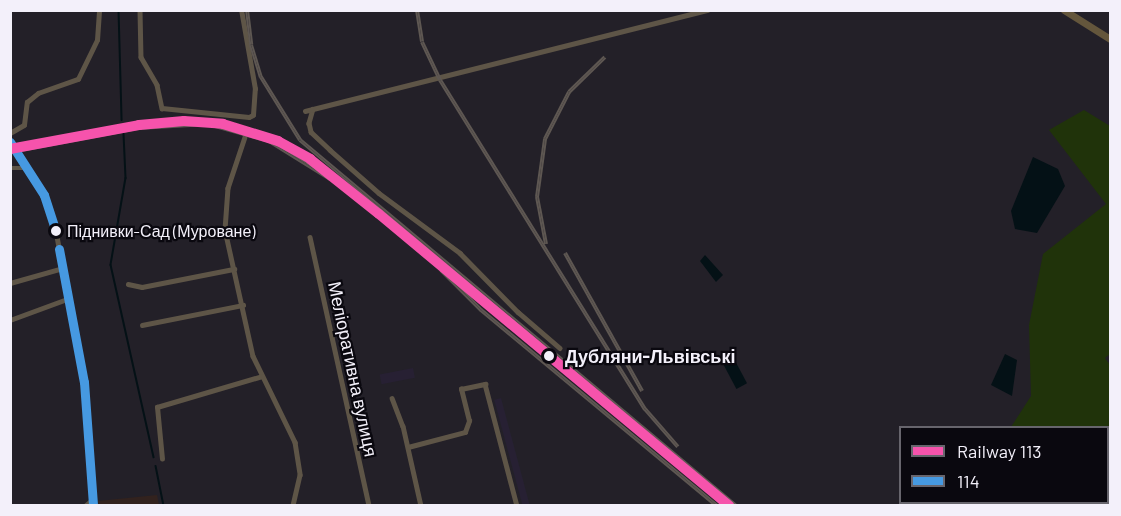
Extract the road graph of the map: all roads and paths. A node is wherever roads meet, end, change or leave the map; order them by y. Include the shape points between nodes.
1 (99, 10) edge
2 (140, 10) edge
3 (241, 10) edge
4 (708, 10) edge
5 (1064, 10) edge
6 (1110, 39) edge
7 (312, 109) junction
8 (305, 111) dead end
9 (10, 133) edge
10 (245, 137) dead end
11 (10, 141) edge
12 (10, 168) edge
13 (24, 168) junction
14 (310, 237) dead end
15 (63, 268) junction
16 (234, 269) junction
17 (10, 283) edge
18 (129, 284) dead end
19 (68, 299) junction
20 (243, 305) junction
21 (10, 320) edge
22 (142, 325) dead end
23 (560, 348) dead end
24 (262, 376) junction
25 (392, 398) dead end
26 (408, 447) junction
27 (162, 459) dead end
28 (93, 502) edge
29 (85, 506) edge
30 (293, 506) edge
31 (369, 506) edge
32 (421, 506) edge
33 (517, 506) edge

1 - 9 street via 97,40 78,79 38,93 27,102 24,124
2 - 3 street via 141,57 158,85 162,108 244,117 253,115 255,89
4 - 7 street
5 - 6 highway
7 - 8 street
7 - 23 street via 311,132 379,193 460,253
10 - 16 street via 233,167 225,208 225,230
11 - 13 street
12 - 13 street
13 - 15 street via 47,201
14 - 31 street, Меліоративна вулиця
15 - 17 street
15 - 19 street
16 - 18 street via 142,287
16 - 20 street
19 - 21 street
19 - 28 street via 84,382
20 - 22 street
20 - 24 street via 251,347
24 - 27 street via 157,406
24 - 30 street via 298,456 300,475
25 - 26 street
26 - 32 street
26 - 33 street via 465,432 470,421 461,389 485,384
28 - 29 street

